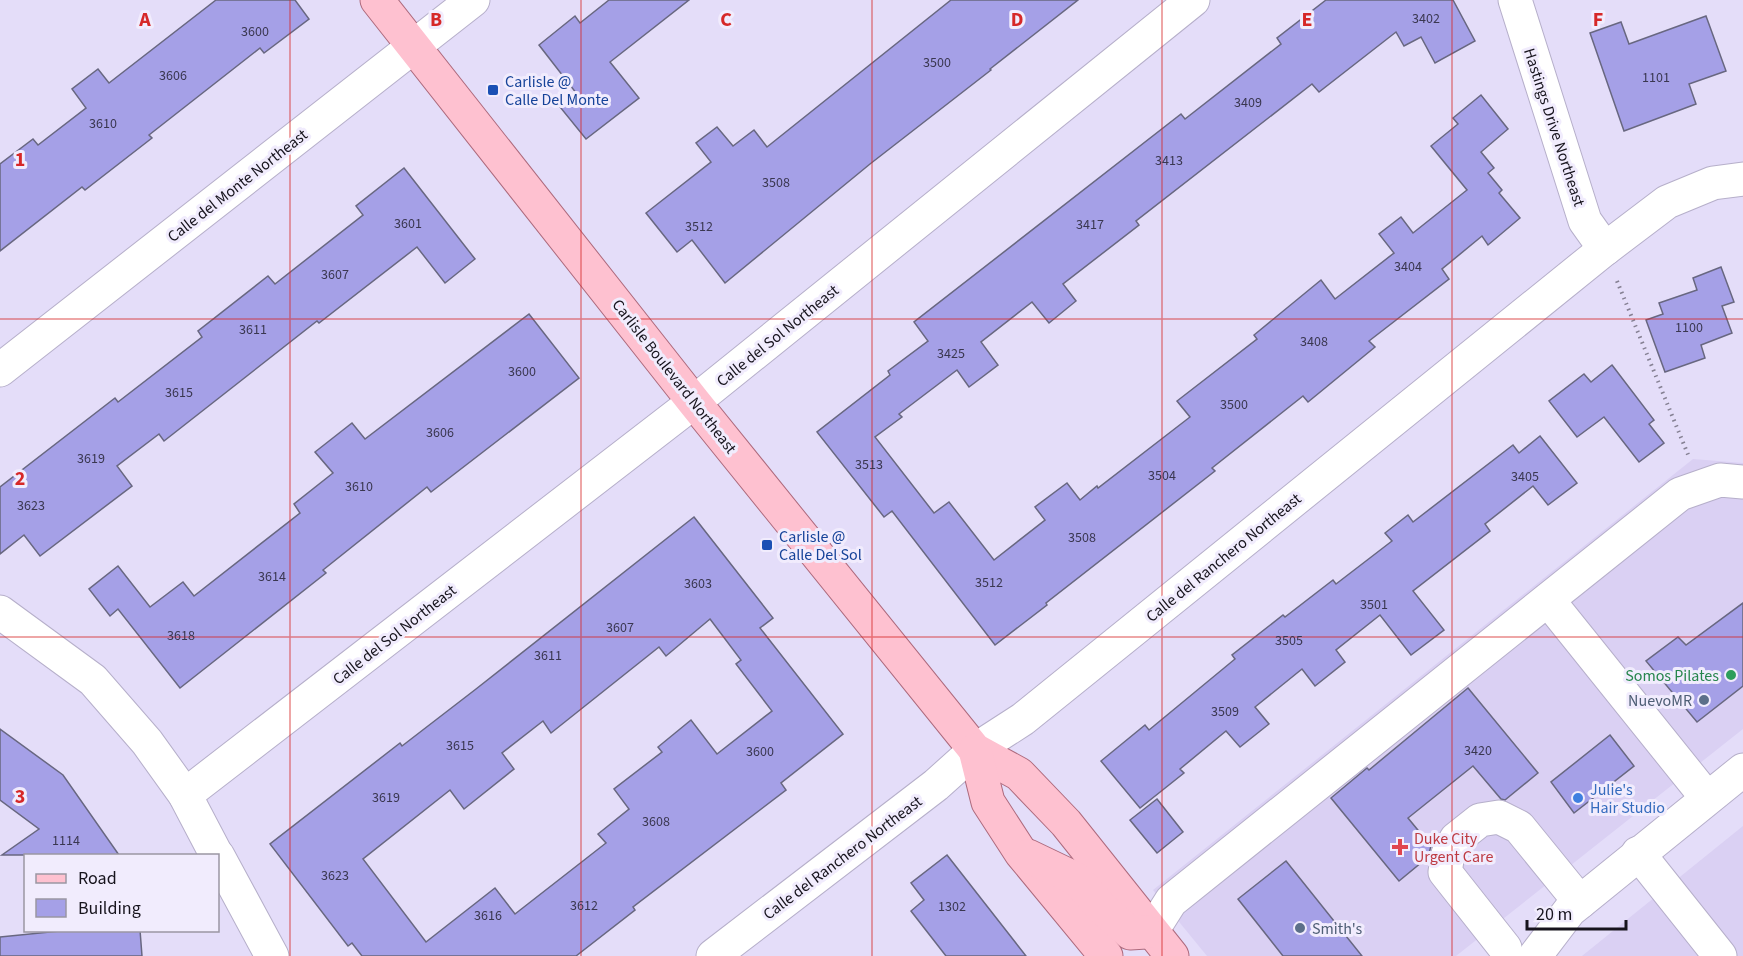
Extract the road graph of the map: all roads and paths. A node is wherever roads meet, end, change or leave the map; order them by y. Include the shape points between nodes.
1 (377, 0) edge
2 (473, 0) edge
3 (1193, 0) edge
4 (1515, 0) edge
5 (414, 47) junction
6 (1743, 179) edge
7 (1610, 263) junction
8 (0, 370) edge
9 (694, 402) junction
10 (1743, 482) edge
11 (1701, 487) junction
12 (1548, 600) junction
13 (0, 612) edge
14 (975, 750) junction
15 (1743, 770) edge
16 (185, 795) junction
17 (1707, 798) junction
18 (1021, 853) junction
19 (1638, 853) junction
20 (216, 854) edge
21 (219, 860) edge
22 (1575, 906) junction
23 (1162, 944) edge
24 (1512, 953) edge
25 (272, 956) edge
26 (713, 956) edge
27 (1106, 956) edge
28 (1720, 956) edge

1 - 5 main road, Carlisle Boulevard Northeast
2 - 5 street, Calle del Monte Northeast
3 - 9 street, Calle del Sol Northeast
4 - 7 street, Hastings Drive Northeast via 1585,221
5 - 8 street, Calle del Monte Northeast
5 - 9 main road, Carlisle Boulevard Northeast
6 - 7 street, Calle del Ranchero Northeast via 1713,183 1667,202
7 - 11 path
7 - 14 street, Calle del Ranchero Northeast via 1023,719
9 - 14 main road, Carlisle Boulevard Northeast
9 - 16 street, Calle del Sol Northeast
10 - 11 street via 1720,480
11 - 12 street via 1680,494
12 - 17 street
12 - 23 street via 1171,901
13 - 16 street via 93,680 147,742
14 - 18 main road, Carlisle Boulevard Northeast via 988,802
14 - 23 main road, Carlisle Boulevard Northeast via 1019,774 1066,823
14 - 26 street, Calle del Ranchero Northeast via 932,788
15 - 17 street
16 - 20 street
17 - 19 street
18 - 23 main road via 1076,879 1130,933
18 - 27 main road, Carlisle Boulevard Northeast
19 - 22 street
19 - 28 street
21 - 25 street
22 - 24 street
22 - 24 street via 1520,827 1499,817 1480,820 1456,839 1445,872

